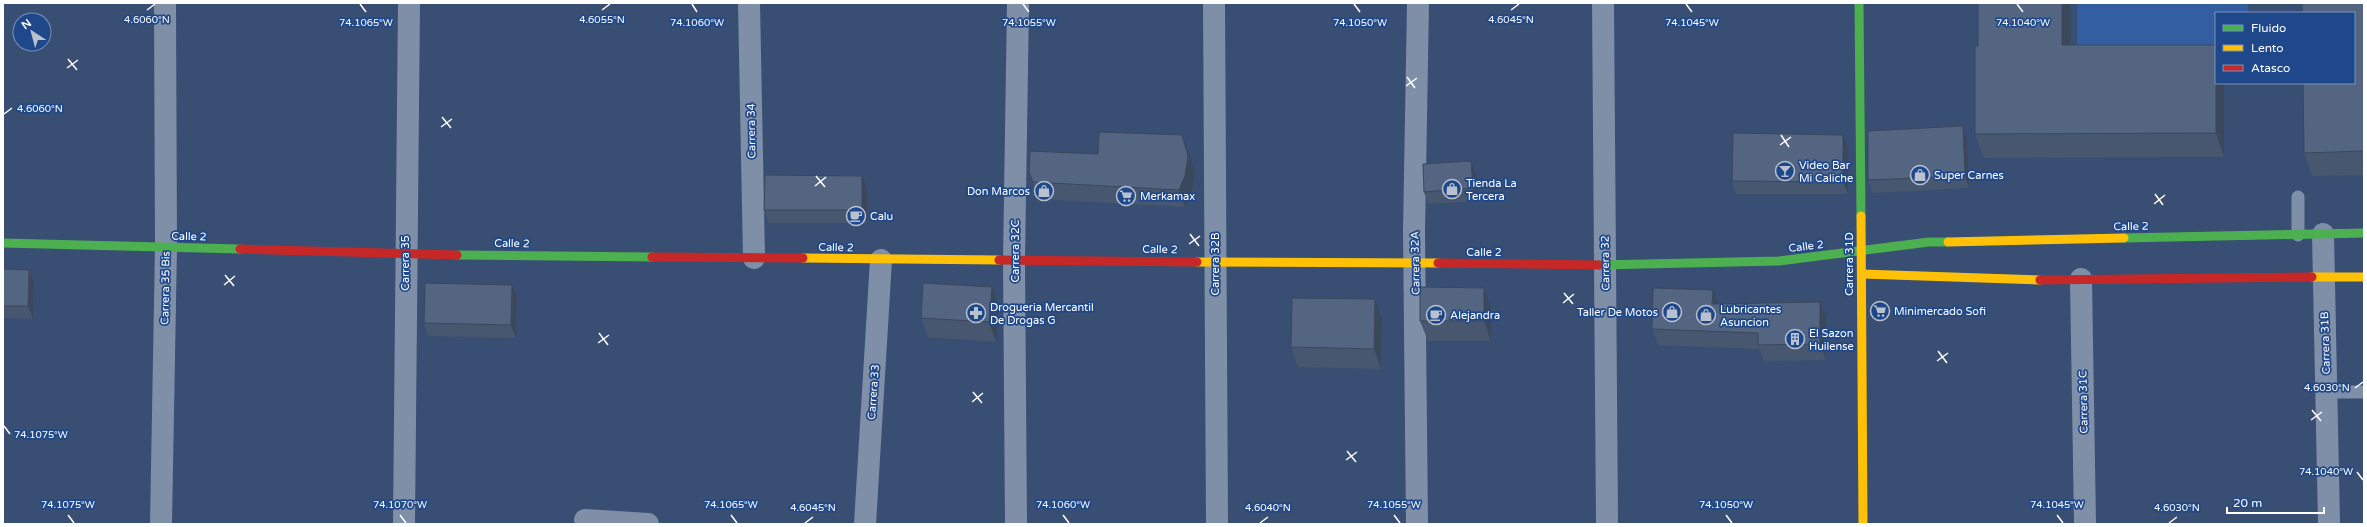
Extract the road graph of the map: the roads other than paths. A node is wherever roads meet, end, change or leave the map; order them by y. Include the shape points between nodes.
1 (165, 3) edge
2 (408, 3) edge
3 (749, 3) edge
4 (1018, 3) edge
5 (1214, 3) edge
6 (1418, 3) edge
7 (1603, 3) edge
8 (1859, 3) edge
9 (2298, 197) dead end
10 (2364, 233) edge
11 (2323, 234) junction
12 (2298, 235) junction
13 (3, 243) edge
14 (166, 248) junction
15 (1861, 250) junction
16 (406, 254) junction
17 (754, 258) junction
18 (881, 260) junction
19 (1014, 260) junction
20 (1215, 262) junction
21 (1415, 263) junction
22 (1606, 265) junction
23 (1862, 274) junction
24 (2324, 277) junction
25 (2364, 277) edge
26 (2081, 279) junction
27 (2326, 392) junction
28 (2364, 392) edge
29 (584, 520) dead end
30 (161, 524) edge
31 (404, 524) edge
32 (648, 524) edge
33 (865, 524) edge
34 (1016, 524) edge
35 (1217, 524) edge
36 (1418, 524) edge
37 (1607, 524) edge
38 (1863, 524) edge
39 (2085, 524) edge
40 (2329, 524) edge

1 - 14 street, Carrera 35 Bis
2 - 16 street, Carrera 35
3 - 17 street, Carrera 34
4 - 19 street, Carrera 32C
5 - 20 street, Carrera 32B
6 - 21 street, Carrera 32A
7 - 22 street, Carrera 32
8 - 15 street, Carrera 31D
9 - 12 lane
10 - 11 street, Calle 2
11 - 12 street, Calle 2
11 - 24 street, Carrera 31B
12 - 15 street, Calle 2 via 1929,242
13 - 14 street, Calle 2
14 - 16 street, Calle 2
14 - 30 street, Carrera 35 Bis
15 - 22 street, Calle 2 via 1779,261
15 - 23 street, Carrera 31D
16 - 17 street, Calle 2
16 - 31 street, Carrera 35
17 - 18 street, Calle 2
18 - 19 street, Calle 2
18 - 33 street, Carrera 33
19 - 20 street, Calle 2
19 - 34 street, Carrera 32C
20 - 21 street, Calle 2
20 - 35 street, Carrera 32B
21 - 22 street, Calle 2
21 - 36 street, Carrera 32A
22 - 37 street, Carrera 32
23 - 26 street via 2002,280
23 - 38 street, Carrera 31D
24 - 25 street
24 - 26 street
24 - 27 street, Carrera 31B
26 - 39 street, Carrera 31C
27 - 28 lane
27 - 40 street, Carrera 31B
29 - 32 street

